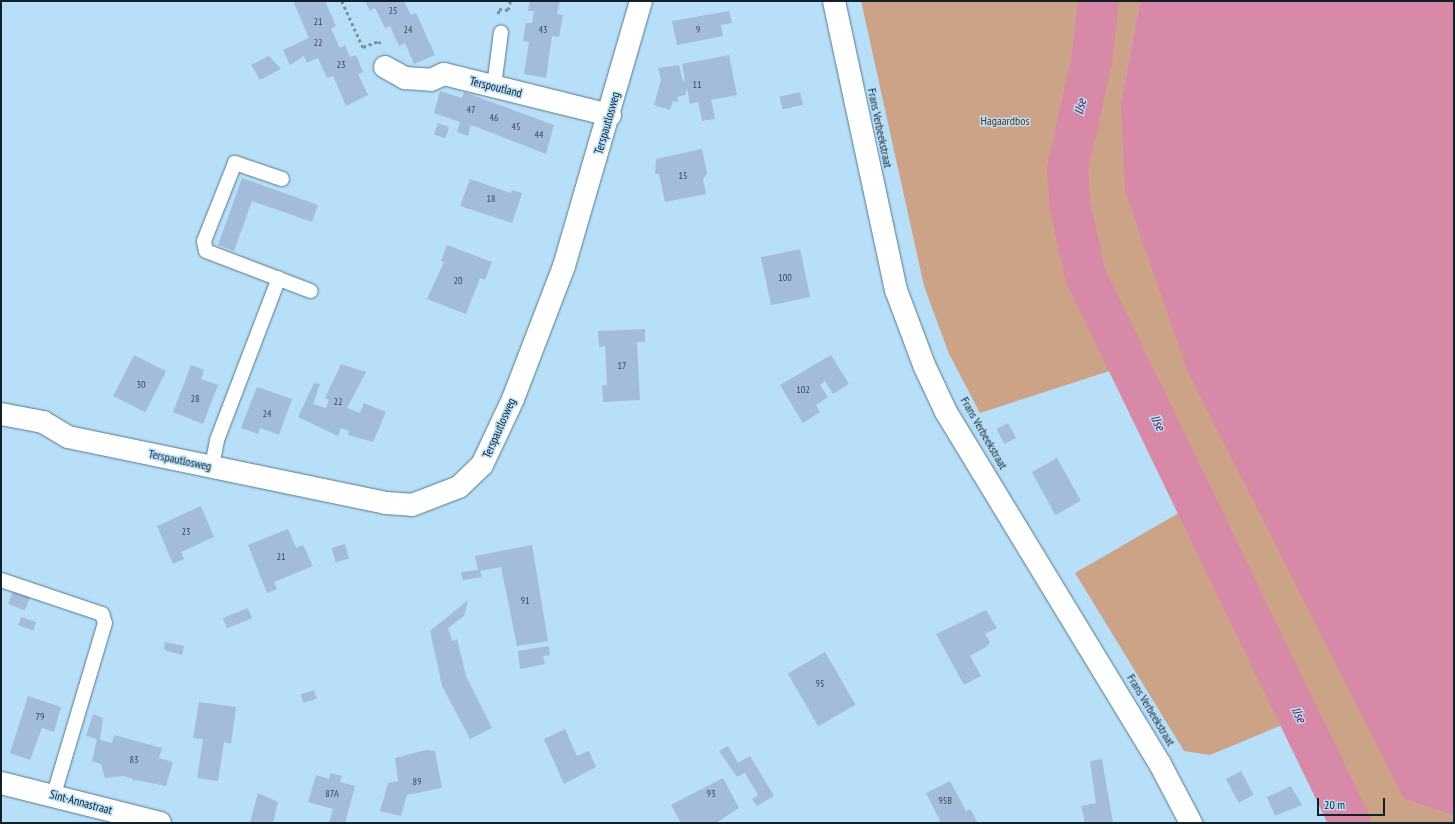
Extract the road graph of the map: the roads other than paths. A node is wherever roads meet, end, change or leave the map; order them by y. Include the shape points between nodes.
1 (641, 1) edge
2 (834, 1) edge
3 (501, 32) dead end
4 (385, 67) road end
5 (494, 86) junction
6 (610, 115) junction
7 (282, 179) dead end
8 (279, 278) junction
9 (311, 290) dead end
10 (1, 414) edge
11 (212, 466) junction
12 (1, 580) edge
13 (1, 783) edge
14 (54, 794) junction
15 (160, 823) edge
16 (1191, 823) edge

1 - 6 street, Terspautlosweg
2 - 16 street, Frans Verbeekstraat via 896,290 924,365 950,418 1160,764
3 - 5 lane
4 - 5 street, Terspoutland via 405,78 431,80 444,74
5 - 6 street, Terspoutland
6 - 11 street, Terspautlosweg via 564,266 513,398 482,466 459,487 412,505 386,503
7 - 8 lane via 235,163 204,241 206,251
8 - 9 lane
8 - 11 lane via 217,440
10 - 11 street, Terspautlosweg via 43,422 68,437
12 - 14 lane via 102,614 105,623
13 - 14 street, Sint-Annastraat
14 - 15 street, Sint-Annastraat

